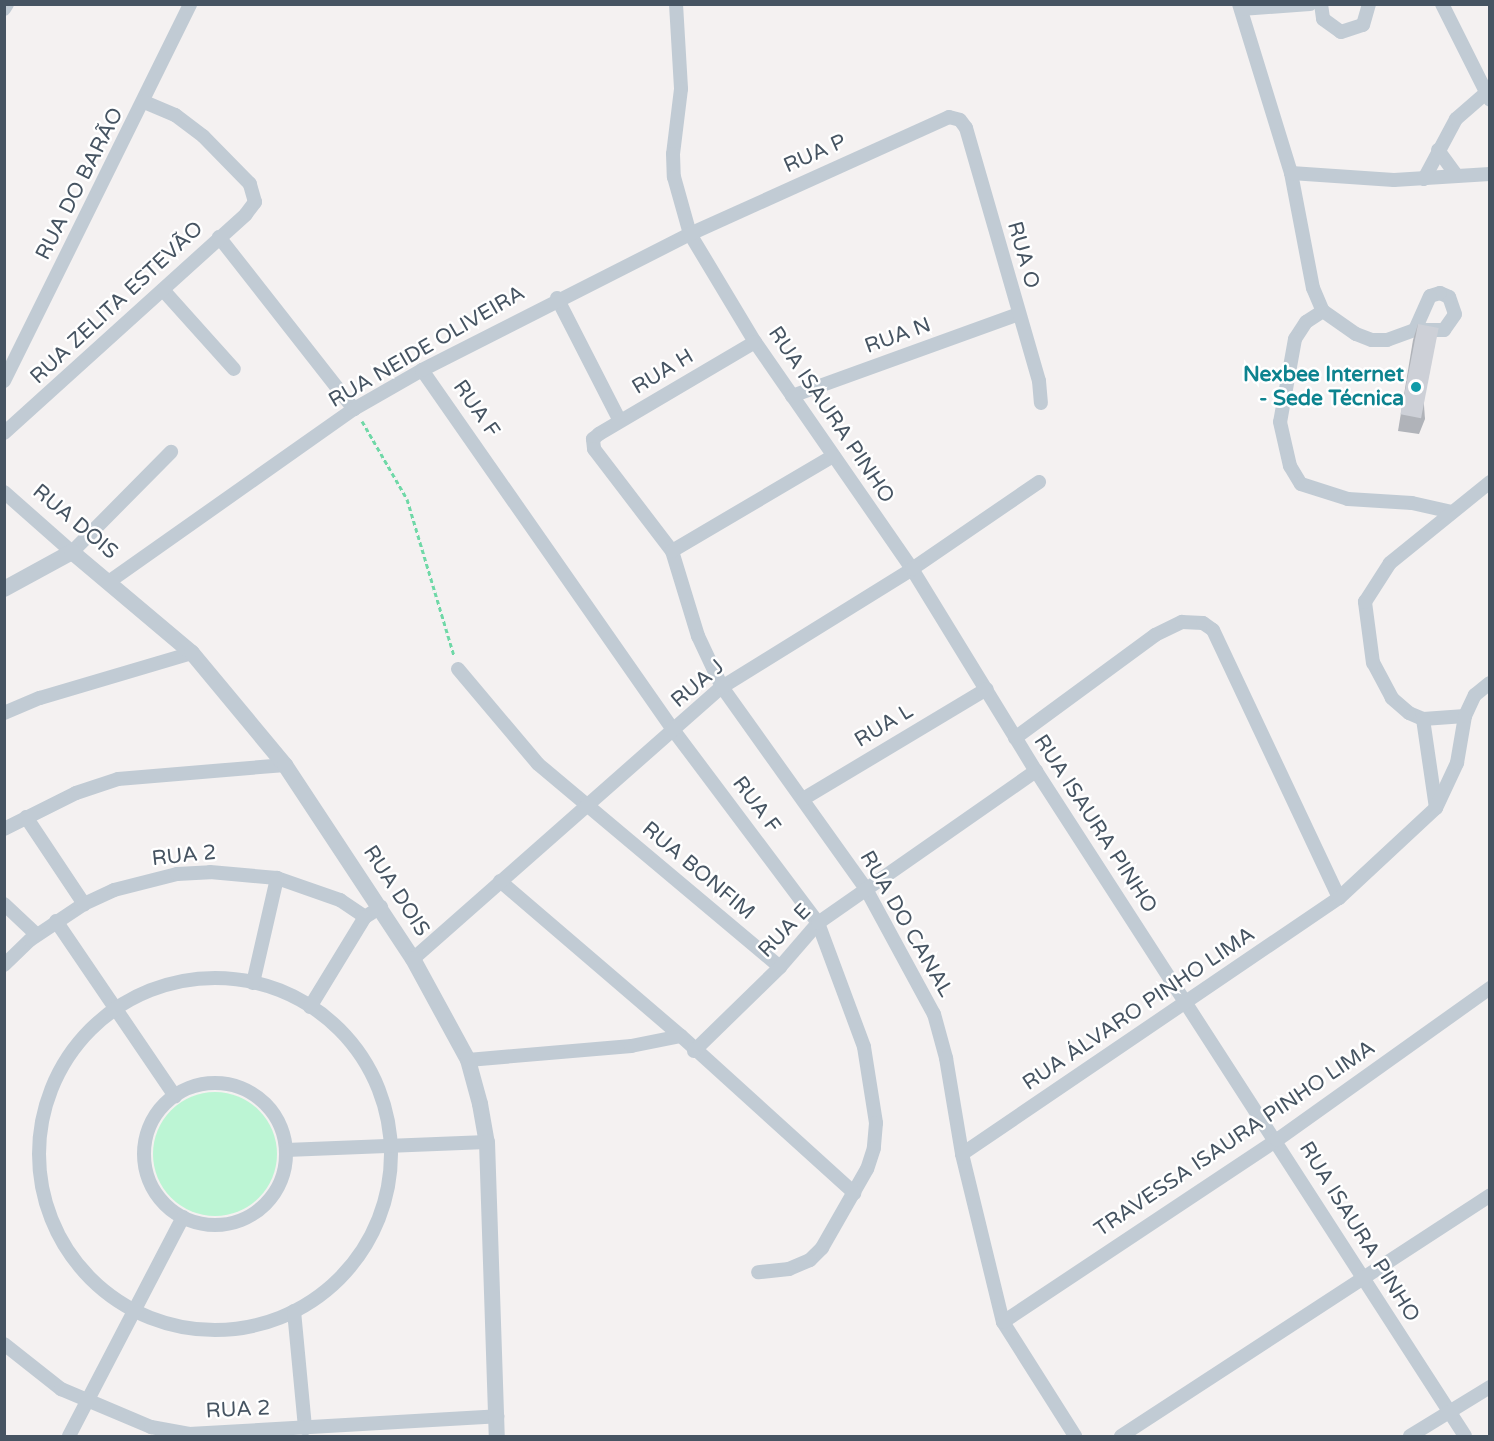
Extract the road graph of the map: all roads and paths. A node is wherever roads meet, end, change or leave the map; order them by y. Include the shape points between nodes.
1 (7, 4) edge
2 (190, 4) edge
3 (676, 4) edge
4 (1310, 4) edge
5 (1321, 4) edge
6 (1369, 4) edge
7 (1442, 4) edge
8 (1240, 7) edge
9 (4, 9) edge
10 (1488, 97) edge
11 (144, 102) junction
12 (960, 120) joint
13 (1438, 150) junction
14 (1291, 173) junction
15 (1490, 174) edge
16 (1457, 176) junction
17 (1424, 178) junction
18 (690, 234) junction
19 (219, 237) junction
20 (163, 290) junction
21 (557, 298) junction
22 (1323, 311) junction
23 (1018, 314) junction
24 (1415, 330) edge
25 (755, 342) junction
26 (234, 369) dead end
27 (422, 369) junction
28 (4, 381) edge
29 (792, 396) junction
30 (1041, 402) dead end
31 (354, 409) junction
32 (620, 421) junction
33 (4, 433) edge
34 (171, 452) dead end
35 (833, 456) junction
36 (1039, 482) dead end
37 (1490, 482) edge
38 (4, 492) edge
39 (1452, 512) junction
40 (672, 551) junction
41 (72, 552) junction
42 (912, 569) junction
43 (110, 581) junction
44 (4, 589) edge
45 (192, 653) junction
46 (458, 669) joint
47 (1490, 683) edge
48 (722, 687) junction
49 (987, 689) junction
50 (4, 713) edge
51 (1465, 716) junction
52 (1423, 719) junction
53 (674, 731) junction
54 (1015, 738) junction
55 (285, 765) junction
56 (1036, 771) junction
57 (803, 799) junction
58 (589, 808) junction
59 (1436, 808) junction
60 (26, 817) junction
61 (4, 829) edge
62 (276, 878) junction
63 (500, 881) junction
64 (866, 889) junction
65 (1339, 898) junction
66 (4, 904) edge
67 (84, 904) junction
68 (381, 907) junction
69 (365, 917) junction
70 (56, 921) junction
71 (818, 923) junction
72 (37, 935) junction
73 (413, 959) junction
74 (4, 965) edge
75 (780, 967) junction
76 (253, 983) junction
77 (1490, 988) edge
78 (1185, 1004) junction
79 (310, 1006) junction
80 (116, 1009) junction
81 (681, 1036) junction
82 (694, 1051) junction
83 (468, 1060) junction
84 (175, 1096) junction
85 (1276, 1140) junction
86 (487, 1142) junction
87 (391, 1144) junction
88 (286, 1150) junction
89 (962, 1154) junction
90 (854, 1193) junction
91 (1490, 1195) edge
92 (183, 1218) junction
93 (758, 1272) dead end
94 (1366, 1279) junction
95 (135, 1311) junction
96 (294, 1311) junction
97 (1003, 1322) junction
98 (4, 1344) edge
99 (1490, 1387) edge
100 (87, 1399) junction
101 (1448, 1411) junction
102 (497, 1416) junction
103 (305, 1428) junction
104 (69, 1437) edge
105 (497, 1437) edge
106 (1075, 1437) edge
107 (1121, 1437) edge
108 (1410, 1437) edge
109 (1465, 1437) edge

1 - 9 street
2 - 11 street, RUA DO BARÃO
3 - 18 street, RUA ISAURA PINHO via 681,89 674,177
4 - 8 street
5 - 6 street via 1323,19 1341,32 1363,25
7 - 10 street
8 - 14 street
10 - 13 street via 1456,119
11 - 19 street, RUA ZELITA ESTEVÃO via 175,115 203,136 250,184 255,202
11 - 28 street, RUA DO BARÃO
12 - 18 street, RUA P via 939,120
12 - 23 street, RUA O via 966,128
13 - 16 street
13 - 17 street
14 - 17 street via 1385,180
14 - 22 street via 1312,288
15 - 16 street
16 - 17 street
18 - 21 street, RUA NEIDE OLIVEIRA
18 - 25 street, RUA ISAURA PINHO
19 - 20 street, RUA ZELITA ESTEVÃO
19 - 31 street
20 - 26 street
20 - 33 street, RUA ZELITA ESTEVÃO
21 - 27 street, RUA NEIDE OLIVEIRA
21 - 32 street
22 - 24 street via 1372,340 1387,340
22 - 39 street via 1306,322 1289,358 1280,422 1295,475 1301,484 1324,494 1412,503
23 - 29 street, RUA N
23 - 30 street, RUA O via 1039,381
25 - 29 street, RUA ISAURA PINHO
25 - 32 street, RUA H
27 - 31 street, RUA NEIDE OLIVEIRA
27 - 53 street, RUA F
29 - 35 street, RUA ISAURA PINHO
31 - 43 street, RUA NEIDE OLIVEIRA
31 - 46 path via 407,499
32 - 40 street, RUA H via 593,440 594,449
34 - 41 street
35 - 40 street
35 - 42 street, RUA ISAURA PINHO
36 - 42 street, RUA J
37 - 39 street
38 - 41 street, RUA DOIS
39 - 52 street via 1390,563 1365,602 1373,663 1382,683 1409,713
40 - 48 street, RUA DO CANAL via 682,593
41 - 43 street, RUA DOIS
41 - 44 street
42 - 48 street, RUA J
42 - 49 street, RUA ISAURA PINHO
43 - 45 street, RUA DOIS
45 - 50 street via 40,698
45 - 55 street, RUA DOIS
46 - 58 street, RUA BONFIM via 531,756
47 - 51 street, RUA ÁLVARO PINHO LIMA via 1475,695
48 - 53 street, RUA J
48 - 57 street, RUA DO CANAL
49 - 54 street, RUA ISAURA PINHO
49 - 57 street, RUA L
51 - 52 street
51 - 59 street, RUA ÁLVARO PINHO LIMA via 1457,763
52 - 59 street
53 - 58 street, RUA J
53 - 71 street, RUA F
54 - 56 street, RUA ISAURA PINHO
54 - 65 street via 1155,636 1182,622 1203,623 1213,630
55 - 60 street via 118,779 76,792
55 - 68 street, RUA DOIS
56 - 64 street, RUA E
56 - 78 street, RUA ISAURA PINHO
57 - 64 street, RUA DO CANAL
58 - 63 street, RUA J
58 - 75 street, RUA BONFIM
59 - 65 street, RUA ÁLVARO PINHO LIMA
60 - 61 street
60 - 67 street
62 - 67 street, RUA 2 via 210,872 177,874 145,880
62 - 69 street, RUA 2 via 340,900
62 - 76 street
63 - 73 street, RUA J
63 - 81 street
64 - 71 street, RUA E
64 - 89 street, RUA DO CANAL via 934,1014 946,1058
65 - 78 street, RUA ÁLVARO PINHO LIMA
66 - 72 street
67 - 70 street, RUA 2
68 - 69 street
68 - 73 street, RUA DOIS
69 - 79 street
70 - 72 street, RUA 2
70 - 80 street
71 - 75 street, RUA E
71 - 90 street, RUA F via 864,1047 876,1123 874,1148
72 - 74 street, RUA 2
73 - 83 street, RUA DOIS
75 - 82 street, RUA E
76 - 79 street
76 - 80 street via 191,980 152,991
77 - 85 street, TRAVESSA ISAURA PINHO LIMA
78 - 85 street, RUA ISAURA PINHO
78 - 89 street, RUA ÁLVARO PINHO LIMA
79 - 87 street via 342,1033 368,1066 384,1103
80 - 84 street
80 - 95 street via 85,1035 61,1068 46,1105 39,1165 46,1205 62,1242 101,1289
81 - 82 street
81 - 83 street via 631,1046
82 - 90 street
83 - 86 street, RUA DOIS
84 - 88 street via 214,1084 246,1091 272,1112
84 - 92 street via 153,1120 144,1159 158,1197
85 - 94 street, RUA ISAURA PINHO
85 - 97 street, TRAVESSA ISAURA PINHO LIMA
86 - 87 street
86 - 102 street, RUA DOIS
87 - 88 street
87 - 96 street via 391,1175 368,1243 328,1289
88 - 92 street via 280,1183 254,1214 223,1225
89 - 97 street, RUA DO CANAL
90 - 93 street, RUA F via 822,1248 810,1260 789,1269
91 - 94 street
92 - 95 street
94 - 101 street, RUA ISAURA PINHO
94 - 107 street
95 - 96 street via 174,1325 214,1330 255,1325
95 - 100 street
96 - 103 street
97 - 106 street, RUA DO CANAL
98 - 100 street, RUA 2 via 62,1389
99 - 101 street
100 - 103 street, RUA 2 via 152,1427 189,1434
100 - 104 street
101 - 108 street
101 - 109 street, RUA ISAURA PINHO
102 - 103 street, RUA 2
102 - 105 street, RUA DOIS

